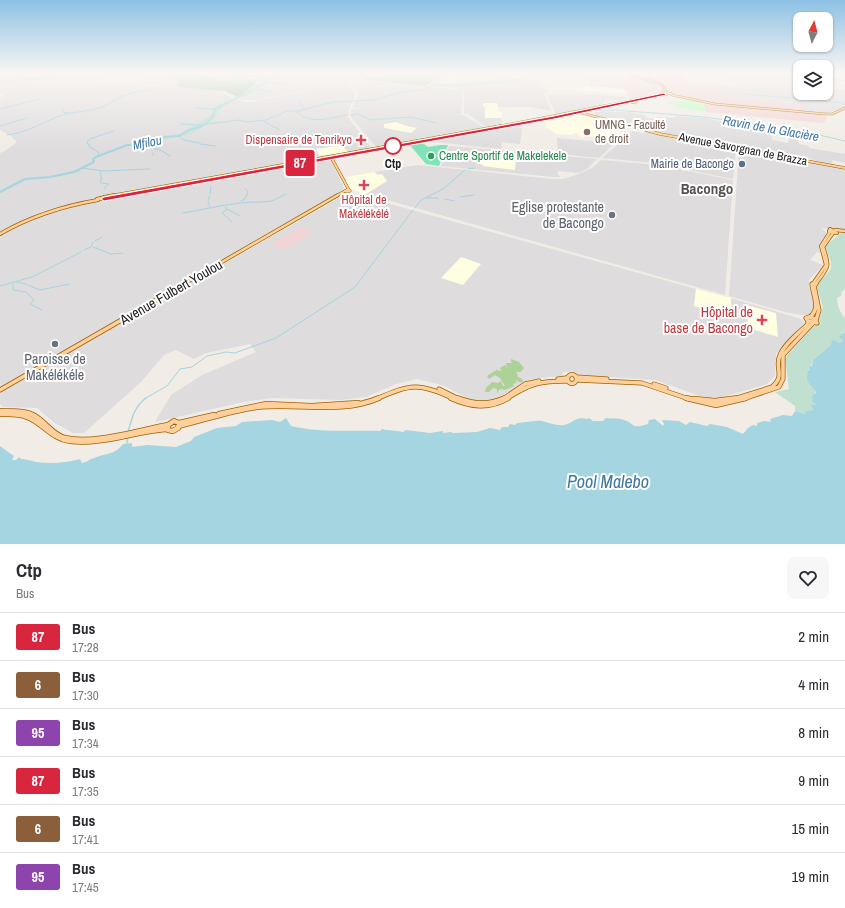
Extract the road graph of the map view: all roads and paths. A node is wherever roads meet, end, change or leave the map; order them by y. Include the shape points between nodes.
1 (643, 98) edge
2 (643, 98) edge
3 (691, 98) edge
4 (636, 100) junction
5 (627, 102) junction
6 (845, 108) edge
7 (592, 110) junction
8 (578, 112) junction
9 (596, 117) junction
10 (331, 157) junction
11 (845, 168) edge
12 (845, 231) edge
13 (834, 232) junction
14 (0, 234) edge
15 (809, 319) junction
16 (815, 322) junction
17 (577, 378) junction
18 (567, 379) junction
19 (0, 390) edge
20 (0, 413) edge
21 (179, 425) junction
22 (168, 427) junction

1 - 4 main road
2 - 5 main road
3 - 6 main road via 715,104 826,114
4 - 5 main road
4 - 5 main road via 634,103
5 - 7 main road
7 - 8 main road
7 - 9 main road
8 - 9 main road, Avenue Savorgnan de Brazza
8 - 10 main road
9 - 11 main road, Avenue Savorgnan de Brazza via 660,134
10 - 14 main road via 64,206 43,212
10 - 19 main road, Avenue Fulbert Youlou via 346,191
12 - 13 main road
13 - 15 main road via 821,246 826,265 812,284 817,306
13 - 16 main road via 823,247 828,266 814,286 819,310
15 - 16 main road
15 - 17 main road via 808,324 779,355 780,376 776,384 726,401 698,400 643,381
16 - 17 main road via 783,355 784,377 779,387 728,403 716,405 699,402 638,382
17 - 18 main road via 573,383
17 - 18 main road via 570,374
18 - 21 main road via 532,384 504,401 488,406 467,405 431,388 415,386 356,405 311,408 256,407
20 - 22 main road via 26,416 55,437 66,441 81,442
21 - 22 main road via 174,422
21 - 22 main road via 172,431

